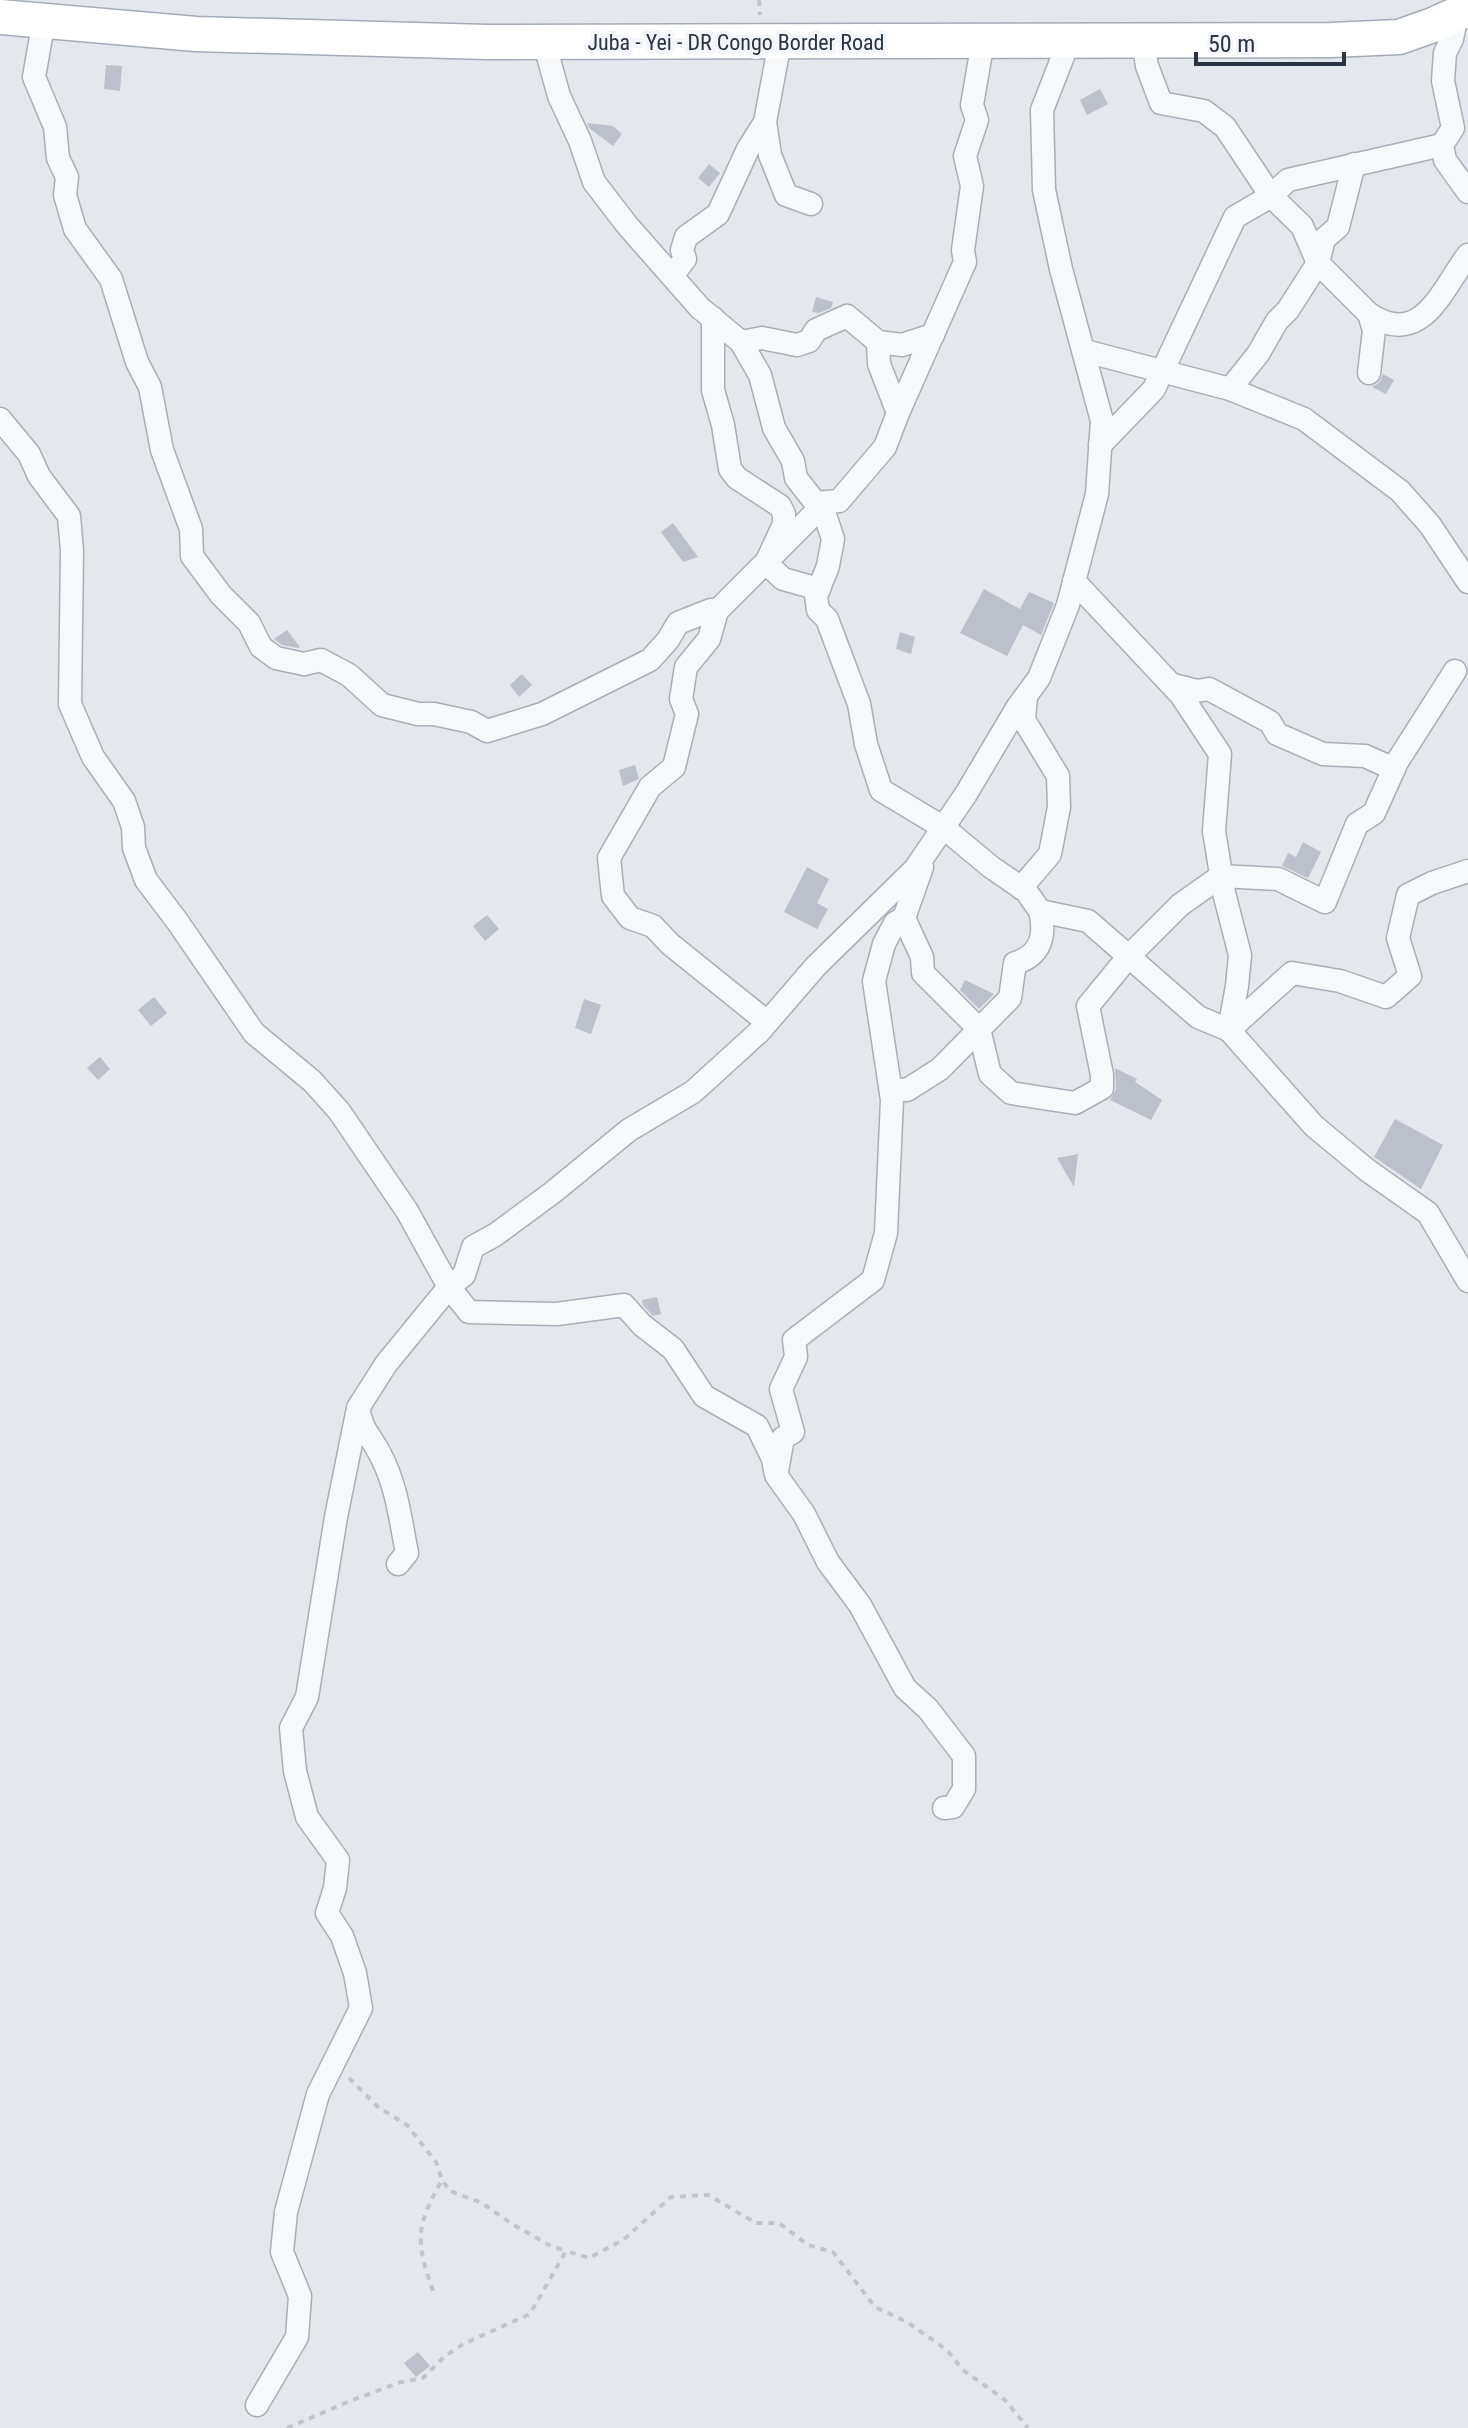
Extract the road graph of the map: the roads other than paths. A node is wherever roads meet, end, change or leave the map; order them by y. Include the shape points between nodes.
1 (1463, 11) edge
2 (0, 17) edge
3 (44, 20) junction
4 (983, 41) junction
5 (1069, 41) junction
6 (1143, 41) junction
7 (544, 42) junction
8 (780, 42) junction
9 (765, 122) junction
10 (1442, 145) junction
11 (1354, 164) junction
12 (1468, 192) edge
13 (1271, 196) junction
14 (811, 204) dead end
15 (1468, 255) edge
16 (1318, 263) junction
17 (672, 276) junction
18 (1369, 314) junction
19 (713, 318) junction
20 (933, 335) junction
21 (741, 342) junction
22 (878, 342) junction
23 (1085, 351) junction
24 (1161, 371) junction
25 (1369, 373) dead end
26 (1230, 389) junction
27 (898, 413) junction
28 (0, 419) edge
29 (1100, 445) junction
30 (818, 506) junction
31 (766, 563) junction
32 (1074, 581) junction
33 (1468, 582) edge
34 (819, 589) junction
35 (717, 611) junction
36 (1455, 671) dead end
37 (1173, 685) junction
38 (1026, 696) junction
39 (1394, 769) junction
40 (944, 828) junction
41 (928, 851) junction
42 (1468, 871) edge
43 (1221, 876) junction
44 (1021, 888) junction
45 (1040, 911) junction
46 (904, 918) junction
47 (1129, 956) junction
48 (767, 1022) junction
49 (979, 1029) junction
50 (1229, 1030) junction
51 (891, 1089) junction
52 (1468, 1281) edge
53 (449, 1287) junction
54 (358, 1408) junction
55 (776, 1475) junction
56 (398, 1564) dead end
57 (944, 1808) dead end
58 (257, 2405) dead end

1 - 6 main road, Juba - Yei - DR Congo Border Road via 1399,37
1 - 10 street via 1445,53 1443,81 1453,128
2 - 3 main road, Juba - Yei - DR Congo Border Road
3 - 7 main road, Juba - Yei - DR Congo Border Road via 196,34
3 - 35 street via 34,77 55,127 75,229 111,279 150,387 162,450 191,529 192,556 249,623 261,647 276,658 304,664 321,660 338,667 382,705 471,722 487,731 542,714 650,660 678,623
4 - 5 main road, Juba - Yei - DR Congo Border Road
4 - 8 main road, Juba - Yei - DR Congo Border Road
4 - 20 street via 972,105 977,120 965,156 972,186 965,262
5 - 6 main road, Juba - Yei - DR Congo Border Road
5 - 23 street via 1042,110 1044,190
6 - 13 street via 1161,103 1204,111 1225,127
7 - 8 main road, Juba - Yei - DR Congo Border Road
7 - 17 street via 559,96 594,182
8 - 9 street
9 - 14 street via 770,155 786,195
9 - 17 street via 718,214 686,237 685,259
10 - 11 street
10 - 12 street via 1445,160
11 - 13 street via 1288,180
11 - 16 street via 1338,227 1324,239
13 - 16 street via 1302,226
13 - 24 street via 1235,217
15 - 18 street via 1427,314 1395,326
16 - 18 street
16 - 26 street
17 - 19 street
18 - 25 street via 1374,330
19 - 21 street
19 - 31 street via 713,390 730,469 784,514
20 - 22 street via 902,345
20 - 27 street
21 - 22 street via 762,338 797,345 847,316
21 - 30 street via 760,375 774,428 793,461 796,478
22 - 27 street via 879,364
23 - 24 street
23 - 29 street via 1102,421
24 - 26 street
24 - 29 street via 1154,389
26 - 33 street via 1304,419 1400,491
27 - 30 street via 885,447 839,501
28 - 53 street via 69,516 70,704 93,757 124,801 146,880 254,1033 339,1111 407,1211
29 - 32 street via 1097,494
30 - 31 street
30 - 34 street via 833,539
31 - 34 street via 783,579
31 - 35 street
32 - 37 street
32 - 38 street via 1039,678
34 - 40 street via 818,610 827,619 859,704 881,790
35 - 48 street via 709,639 686,667 681,699 687,714 674,767 650,787 609,858 613,896 630,918 653,926
36 - 39 street
37 - 39 street via 1209,689 1270,722 1277,734 1323,754 1365,756
37 - 43 street via 1220,754 1214,831
38 - 40 street
38 - 44 street via 1024,720 1058,776 1059,807 1050,854
39 - 43 street via 1374,813 1357,824 1325,902 1278,879
40 - 41 street
40 - 44 street
41 - 46 street
41 - 48 street
42 - 50 street via 1408,895 1398,938 1410,976 1386,997 1340,981 1292,973
43 - 47 street via 1180,905
43 - 50 street via 1240,955
44 - 45 street
45 - 47 street via 1088,921
45 - 49 street via 1042,942 1027,960 1015,963 1010,998
46 - 49 street via 922,957 923,973
46 - 51 street via 895,923 884,944 874,981
47 - 49 street via 1088,1006 1102,1088 1075,1103 1011,1093 990,1074
47 - 50 street via 1198,1017
48 - 53 street via 693,1092 629,1130 552,1193 473,1247 464,1275
49 - 51 street via 922,1082 907,1090
50 - 52 street via 1314,1126 1428,1213
51 - 55 street via 886,1233 873,1280 794,1340 796,1357 781,1389 793,1432 783,1438
53 - 54 street via 386,1364
53 - 55 street via 469,1312 557,1314 624,1305 673,1349 704,1396 757,1426
54 - 56 street via 362,1429 379,1452 401,1510 407,1553
54 - 58 street via 307,1697 291,1728 307,1817 338,1860 327,1913 342,1936 361,2008 318,2094 286,2212 282,2252 300,2296 297,2337
55 - 57 street via 860,1605 905,1688 964,1756 964,1789 953,1807

